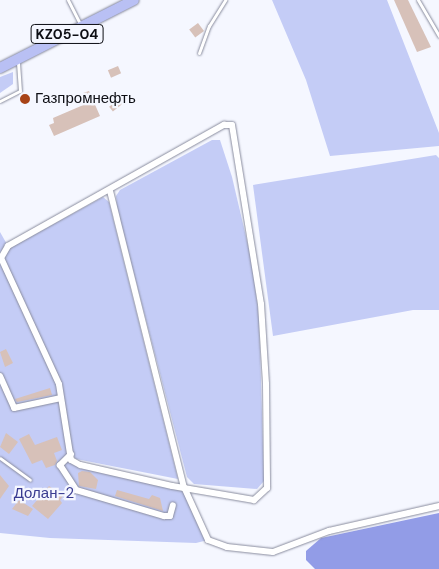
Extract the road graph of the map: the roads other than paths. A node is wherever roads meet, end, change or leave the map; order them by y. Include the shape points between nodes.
1 (68, 0) edge
2 (134, 0) edge
3 (225, 0) edge
4 (418, 0) edge
5 (81, 26) junction
6 (439, 36) edge
7 (199, 53) dead end
8 (18, 59) junction
9 (0, 68) edge
10 (0, 101) edge
11 (110, 191) junction
12 (0, 376) edge
13 (61, 398) junction
14 (71, 454) junction
15 (0, 458) edge
16 (30, 480) dead end
17 (184, 487) junction
18 (173, 505) dead end
19 (439, 506) edge

1 - 5 lane
2 - 5 main road, KZ05-04
3 - 7 lane via 209,26
4 - 6 lane
5 - 8 main road, KZ05-04
8 - 9 main road, KZ05-04
8 - 10 lane via 20,91
11 - 13 street via 8,246 1,258 44,348
11 - 17 street
11 - 17 street via 224,125 232,125 261,304 267,488 254,500
12 - 13 street via 14,408
13 - 14 street
14 - 17 street via 71,460 80,465
14 - 18 street via 60,465 76,490 164,516 170,516
15 - 16 lane
17 - 19 street via 208,540 227,547 273,552 328,531

